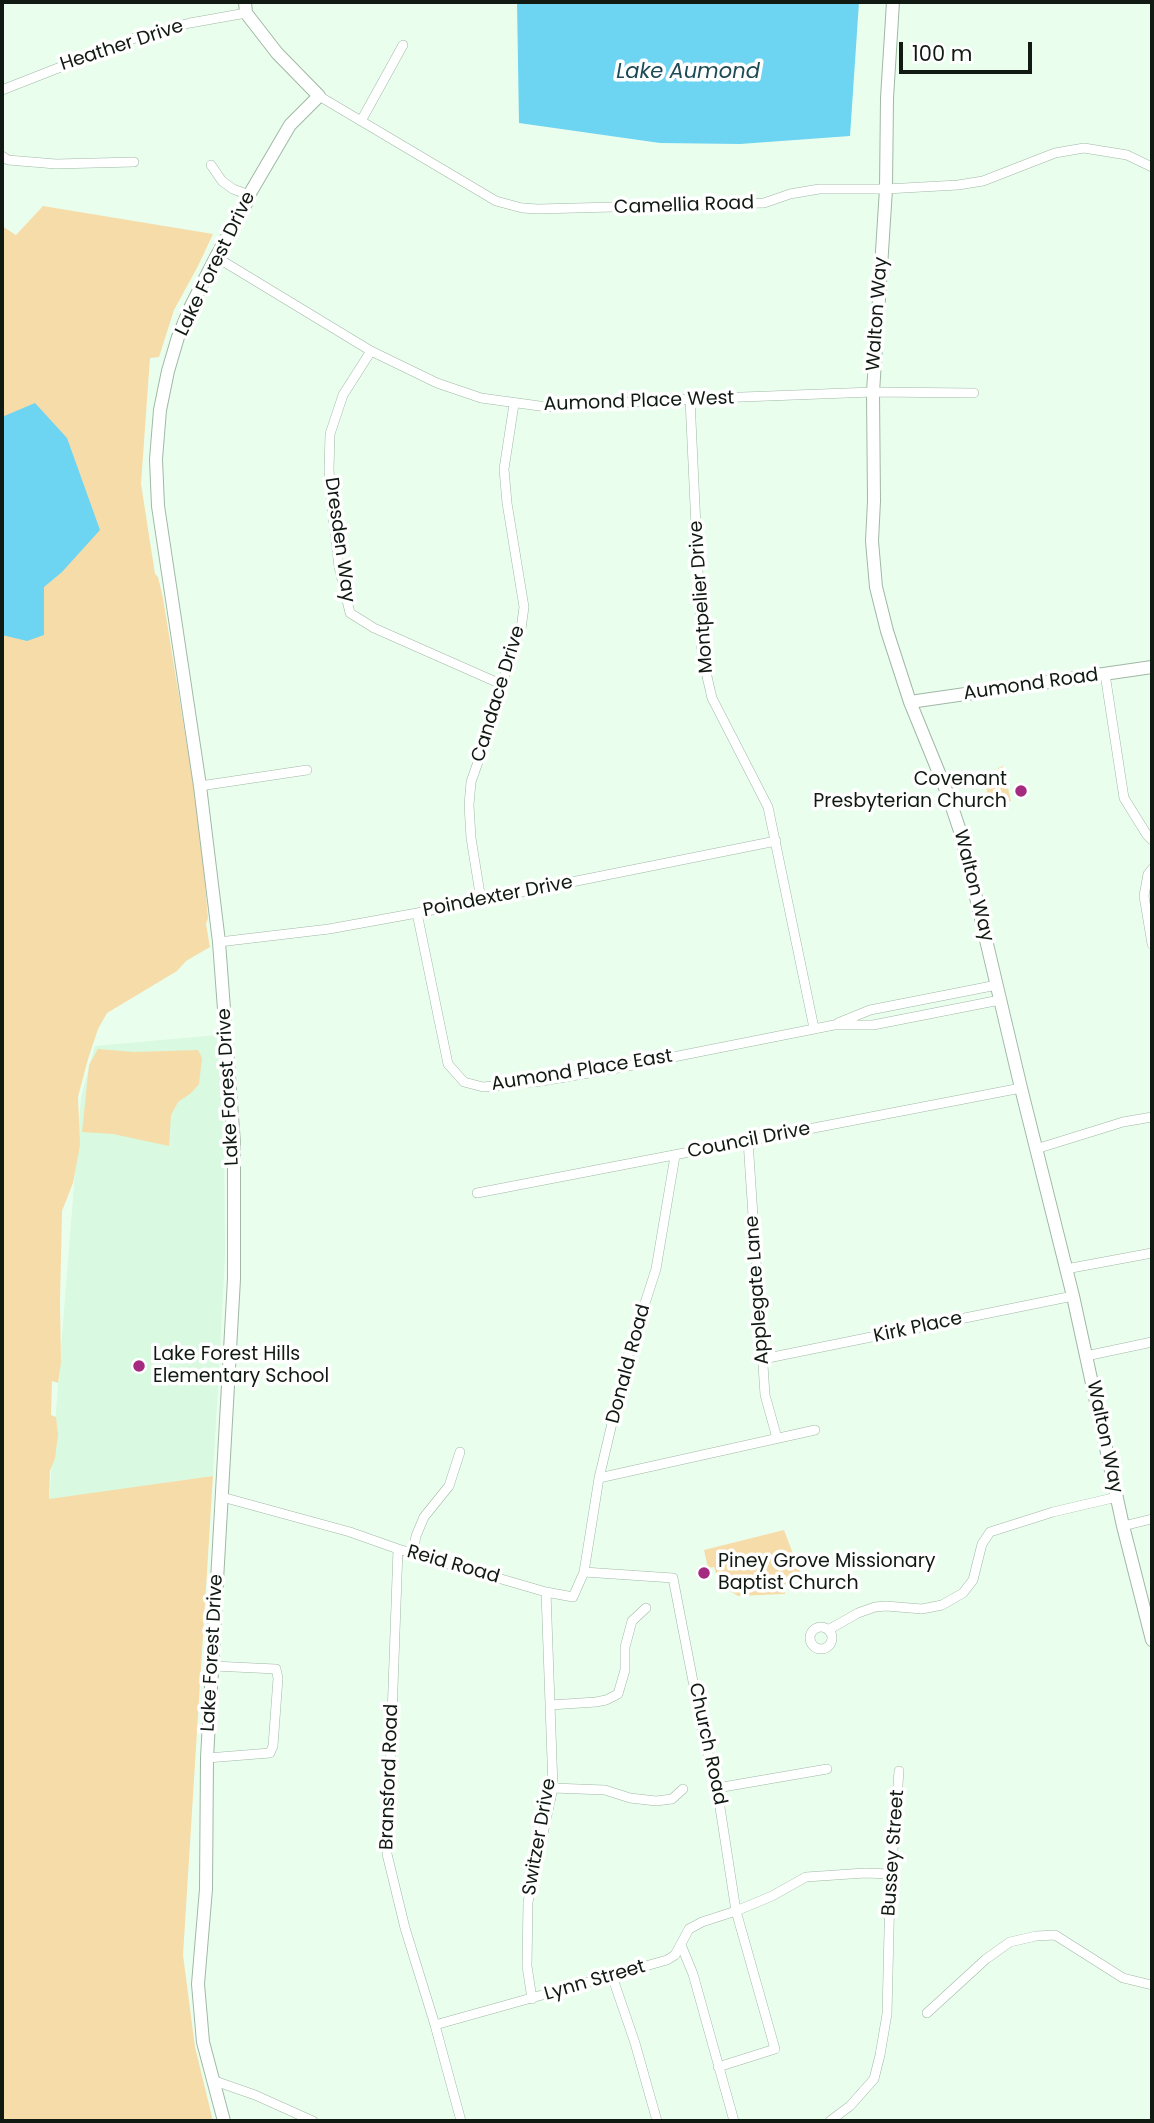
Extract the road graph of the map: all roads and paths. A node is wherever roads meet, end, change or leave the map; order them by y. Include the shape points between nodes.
1 (893, 2) edge
2 (246, 7) edge
3 (403, 45) dead end
4 (2, 90) edge
5 (319, 96) junction
6 (361, 121) junction
7 (2, 156) edge
8 (134, 162) dead end
9 (211, 165) dead end
10 (1152, 167) edge
11 (886, 189) junction
12 (249, 195) junction
13 (216, 257) junction
14 (371, 351) junction
15 (873, 392) junction
16 (974, 393) dead end
17 (690, 399) junction
18 (514, 404) junction
19 (1152, 667) edge
20 (1105, 674) junction
21 (503, 685) junction
22 (910, 702) junction
23 (307, 770) dead end
24 (200, 786) junction
25 (1152, 840) edge
26 (776, 841) junction
27 (1152, 869) edge
28 (481, 900) junction
29 (417, 913) junction
30 (219, 942) junction
31 (1152, 944) edge
32 (997, 985) junction
33 (1000, 1000) junction
34 (834, 1025) junction
35 (814, 1028) junction
36 (1021, 1088) junction
37 (1152, 1117) edge
38 (748, 1141) junction
39 (1036, 1149) junction
40 (675, 1156) junction
41 (477, 1193) dead end
42 (1152, 1253) edge
43 (1066, 1269) junction
44 (1073, 1296) junction
45 (1152, 1342) edge
46 (1087, 1356) junction
47 (763, 1359) junction
48 (815, 1430) dead end
49 (777, 1438) junction
50 (460, 1452) dead end
51 (599, 1478) junction
52 (222, 1497) junction
53 (1117, 1497) junction
54 (1152, 1519) edge
55 (1124, 1526) junction
56 (398, 1549) junction
57 (413, 1553) junction
58 (584, 1572) junction
59 (546, 1592) junction
60 (646, 1608) dead end
61 (828, 1630) dead end
62 (1152, 1640) edge
63 (213, 1666) junction
64 (551, 1705) junction
65 (207, 1758) junction
66 (827, 1769) dead end
67 (899, 1771) dead end
68 (553, 1788) junction
69 (718, 1788) junction
70 (682, 1790) dead end
71 (891, 1874) junction
72 (736, 1911) junction
73 (681, 1945) junction
74 (612, 1976) junction
75 (1152, 1985) edge
76 (532, 1999) junction
77 (927, 2013) dead end
78 (435, 2025) junction
79 (718, 2067) junction
80 (212, 2080) junction
81 (224, 2121) edge
82 (313, 2121) edge
83 (461, 2121) edge
84 (657, 2121) edge
85 (734, 2121) edge
86 (830, 2121) edge

1 - 11 street, Walton Way
2 - 4 street, Heather Drive via 145,34
2 - 5 street via 277,53
3 - 6 street
5 - 6 street, Camellia Road
5 - 12 street, Lake Forest Drive via 290,125
6 - 11 street, Camellia Road via 496,201 522,208 764,203 819,189
7 - 8 street via 56,164
9 - 12 street via 222,181
10 - 11 street, Camellia Road via 1126,155 1084,148 1055,153 983,180
11 - 15 street, Walton Way
12 - 13 street, Lake Forest Drive
13 - 14 street, Aumond Place West
13 - 24 street, Lake Forest Drive via 178,337 160,410 156,458 158,506
14 - 18 street, Aumond Place West via 437,383
14 - 21 street, Dresden Way via 343,395 330,434 333,516 350,613
15 - 16 street, Aumond Place West
15 - 17 street, Aumond Place West
15 - 22 street, Walton Way via 876,587
17 - 18 street, Aumond Place West via 547,407
17 - 26 street, Montpelier Drive via 702,655 712,698 768,807
18 - 21 street, Candace Drive via 504,469 524,607
19 - 20 street, Aumond Road
20 - 22 street, Aumond Road
20 - 25 street via 1124,798
21 - 28 street, Candace Drive via 471,782 471,838
22 - 32 street, Walton Way via 961,834
23 - 24 street
24 - 30 street, Lake Forest Drive
26 - 28 street, Poindexter Drive
26 - 35 street, Montpelier Drive
27 - 31 street via 1144,895
28 - 29 street, Poindexter Drive
29 - 30 street, Poindexter Drive
29 - 35 street, Aumond Place East via 448,1064 464,1082 483,1087 542,1081
30 - 52 street, Lake Forest Drive via 235,1214
32 - 33 street, Walton Way
32 - 34 street, Aumond Place East via 870,1010
33 - 34 street, Aumond Place East via 873,1025
33 - 36 street, Walton Way
34 - 35 street, Aumond Place East
36 - 38 street, Council Drive
36 - 39 street, Walton Way
37 - 39 street
38 - 40 street, Council Drive
38 - 47 street, Applegate Lane
39 - 43 street, Walton Way
40 - 41 street, Council Drive
40 - 51 street, Donald Road via 656,1269 628,1356
42 - 43 street
43 - 44 street, Walton Way
44 - 46 street, Walton Way
44 - 47 street, Kirk Place
45 - 46 street
46 - 53 street, Walton Way
47 - 49 street, Applegate Lane via 765,1395
48 - 49 street
49 - 51 street
50 - 57 street via 449,1486 424,1517
51 - 58 street, Donald Road
52 - 56 street, Reid Road
52 - 63 street, Lake Forest Drive
53 - 55 street, Walton Way
53 - 61 street via 989,1532 973,1580 963,1593 942,1605 875,1607
54 - 55 street
55 - 62 street, Walton Way
56 - 57 street, Reid Road
56 - 78 street, Bransford Road via 387,1854
57 - 59 street, Reid Road
58 - 59 street, Reid Road via 573,1597
58 - 69 street, Church Road via 673,1578
59 - 64 street, Switzer Drive
60 - 64 street via 632,1621 618,1694 596,1702
63 - 65 street, Lake Forest Drive
63 - 65 street via 276,1669 278,1678 270,1752
64 - 68 street, Switzer Drive
65 - 80 street, Lake Forest Drive via 206,1889 198,1984
66 - 69 street
67 - 71 street, Bussey Street
68 - 70 street via 605,1790 656,1801 672,1799
68 - 76 street, Switzer Drive via 528,1902 527,1966
69 - 72 street, Church Road
71 - 72 street, Lynn Street via 806,1877
71 - 86 street, Bussey Street via 887,2014 874,2079
72 - 73 street, Lynn Street via 689,1929
72 - 79 street, Church Road via 775,2049
73 - 74 street, Lynn Street via 667,1960
73 - 79 street
74 - 76 street, Lynn Street
74 - 84 street
75 - 77 street via 1123,1978 1055,1935 1036,1936 1010,1942
76 - 78 street, Lynn Street
78 - 83 street, Bransford Road
79 - 85 street
80 - 81 street, Lake Forest Drive
80 - 82 street

